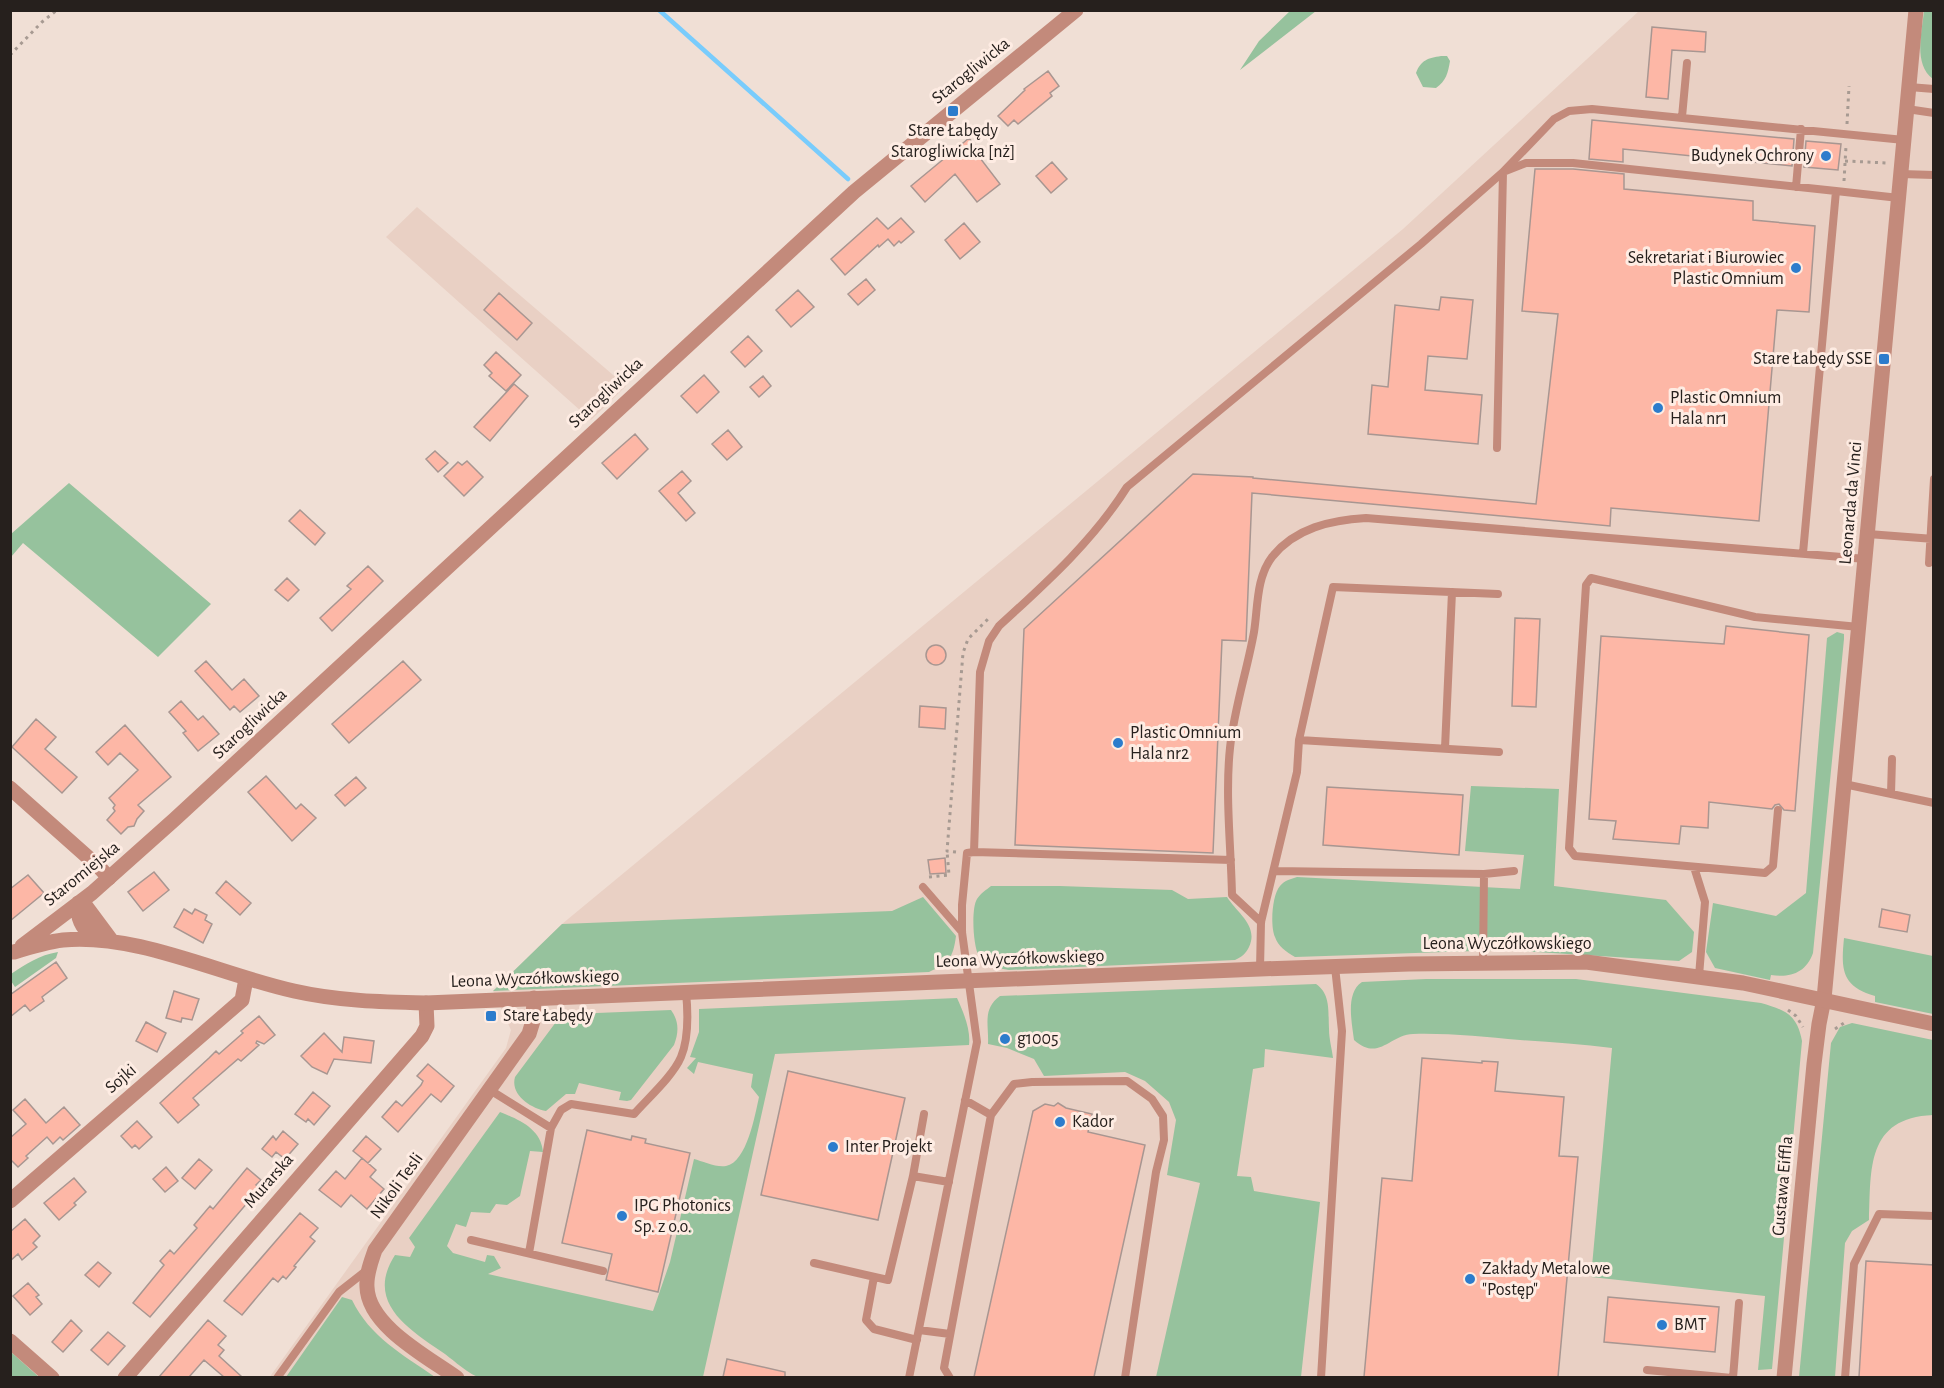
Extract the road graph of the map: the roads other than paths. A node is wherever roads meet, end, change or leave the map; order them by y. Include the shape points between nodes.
1 (1076, 10) edge
2 (1916, 10) edge
3 (1687, 63) dead end
4 (1909, 87) junction
5 (1934, 88) edge
6 (1907, 109) junction
7 (1934, 113) edge
8 (1682, 117) junction
9 (1801, 129) junction
10 (1904, 140) junction
11 (1896, 169) junction
12 (1503, 172) junction
13 (1934, 175) edge
14 (1796, 187) junction
15 (1833, 191) junction
16 (1899, 198) junction
17 (1497, 448) dead end
18 (1934, 479) edge
19 (1868, 534) junction
20 (1932, 539) edge
21 (1803, 554) junction
22 (1866, 560) junction
23 (1929, 563) dead end
24 (1452, 592) junction
25 (1498, 594) dead end
26 (1859, 627) junction
27 (1299, 740) junction
28 (1445, 748) junction
29 (1499, 752) dead end
30 (1892, 759) dead end
31 (1844, 784) junction
32 (10, 788) edge
33 (1891, 794) junction
34 (1934, 803) edge
35 (1778, 810) dead end
36 (175, 819) joint
37 (974, 852) junction
38 (1231, 860) junction
39 (1694, 867) junction
40 (1274, 871) junction
41 (1514, 871) dead end
42 (1484, 874) junction
43 (109, 878) junction
44 (923, 887) dead end
45 (80, 902) junction
46 (1261, 922) junction
47 (962, 932) junction
48 (105, 940) junction
49 (12, 952) edge
50 (1484, 963) junction
51 (1335, 967) junction
52 (1260, 969) junction
53 (1699, 976) junction
54 (246, 980) junction
55 (968, 981) junction
56 (686, 992) junction
57 (534, 998) junction
58 (1824, 999) junction
59 (426, 1003) junction
60 (1934, 1024) edge
61 (490, 1090) junction
62 (965, 1100) junction
63 (924, 1114) dead end
64 (991, 1115) junction
65 (551, 1128) junction
66 (913, 1176) junction
67 (949, 1182) junction
68 (10, 1201) edge
69 (1934, 1216) edge
70 (471, 1240) dead end
71 (529, 1253) junction
72 (814, 1263) dead end
73 (369, 1269) junction
74 (603, 1271) dead end
75 (874, 1277) junction
76 (1739, 1303) dead end
77 (919, 1330) junction
78 (950, 1334) junction
79 (917, 1340) junction
80 (10, 1341) edge
81 (1647, 1370) dead end
82 (52, 1377) edge
83 (125, 1377) edge
84 (277, 1377) edge
85 (457, 1377) edge
86 (909, 1377) edge
87 (950, 1377) edge
88 (1125, 1377) edge
89 (1321, 1377) edge
90 (1733, 1377) edge
91 (1784, 1377) edge
92 (1845, 1377) edge

1 - 36 street, Starogliwicka via 854,192
2 - 4 street, Leonarda da Vinci
3 - 8 lane
4 - 5 lane
4 - 6 street, Leonarda da Vinci
6 - 7 lane
6 - 10 street, Leonarda da Vinci
8 - 9 lane
8 - 12 lane via 1592,109 1569,111 1554,119
9 - 10 lane
9 - 14 lane
10 - 11 street, Leonarda da Vinci
11 - 13 lane
11 - 16 street, Leonarda da Vinci
12 - 14 lane via 1526,163 1573,163
12 - 17 lane
12 - 37 lane via 1127,487 1079,550 999,626 989,641 980,672
14 - 15 lane
15 - 16 lane
15 - 21 lane
16 - 19 street, Leonarda da Vinci
18 - 20 lane
19 - 20 lane
19 - 22 street, Leonarda da Vinci
20 - 23 lane
21 - 22 lane
21 - 38 lane via 1366,518 1339,520 1297,535 1264,568 1260,585 1230,747
22 - 26 street, Leonarda da Vinci
24 - 25 lane
24 - 27 lane via 1333,587
24 - 28 lane
26 - 31 street, Leonarda da Vinci
26 - 39 lane via 1755,617 1592,578 1586,585 1569,848 1575,856
27 - 28 lane
27 - 40 lane via 1297,772
28 - 29 lane
30 - 33 lane
31 - 33 lane
31 - 58 street, Leonarda da Vinci
32 - 43 street
33 - 34 lane
35 - 39 lane via 1773,866 1765,873
36 - 43 street, Staromiejska
37 - 38 lane
37 - 47 lane via 967,853
38 - 46 lane via 1232,895
39 - 53 lane via 1705,902
40 - 42 lane
40 - 46 lane
41 - 42 lane
42 - 50 lane
43 - 45 street, Staromiejska
44 - 47 lane
45 - 48 street via 77,916 87,934
45 - 49 street, Staromiejska
46 - 52 lane
47 - 55 lane
48 - 49 street, Leona Wyczółkowskiego via 47,942
48 - 54 street, Leona Wyczółkowskiego via 164,953
50 - 51 street, Leona Wyczółkowskiego
50 - 53 street, Leona Wyczółkowskiego via 1586,962
51 - 52 street, Leona Wyczółkowskiego
51 - 89 lane via 1342,1031
52 - 55 street, Leona Wyczółkowskiego
53 - 58 street, Leona Wyczółkowskiego
54 - 59 street, Leona Wyczółkowskiego via 332,998
54 - 68 street, Sojki via 242,1000
55 - 56 street, Leona Wyczółkowskiego
55 - 62 lane via 977,1042
56 - 57 street, Leona Wyczółkowskiego
56 - 65 lane via 681,1057 634,1114 571,1104 561,1110
57 - 59 street, Leona Wyczółkowskiego
57 - 61 street, Nikoli Tesli via 529,1034
58 - 60 street, Leona Wyczółkowskiego
58 - 91 street, Gustawa Eiffla via 1814,1064
59 - 83 street, Murarska via 427,1026 422,1036
61 - 65 lane
61 - 73 street, Nikoli Tesli via 375,1251
62 - 64 lane
62 - 67 lane
63 - 66 lane
64 - 78 lane
64 - 88 lane via 1014,1084 1127,1081 1152,1099 1163,1116 1164,1140
65 - 71 lane
66 - 67 lane
66 - 75 lane via 888,1280
67 - 77 lane
69 - 92 lane via 1879,1214 1854,1264
70 - 71 lane
71 - 74 lane
72 - 75 lane
73 - 84 lane via 339,1292
73 - 85 street, Nikoli Tesli via 367,1289 372,1309 385,1326
75 - 79 lane via 866,1320 874,1329
76 - 90 lane
77 - 78 lane
77 - 79 lane
78 - 87 lane via 944,1368
79 - 86 lane
80 - 82 street
81 - 90 lane

